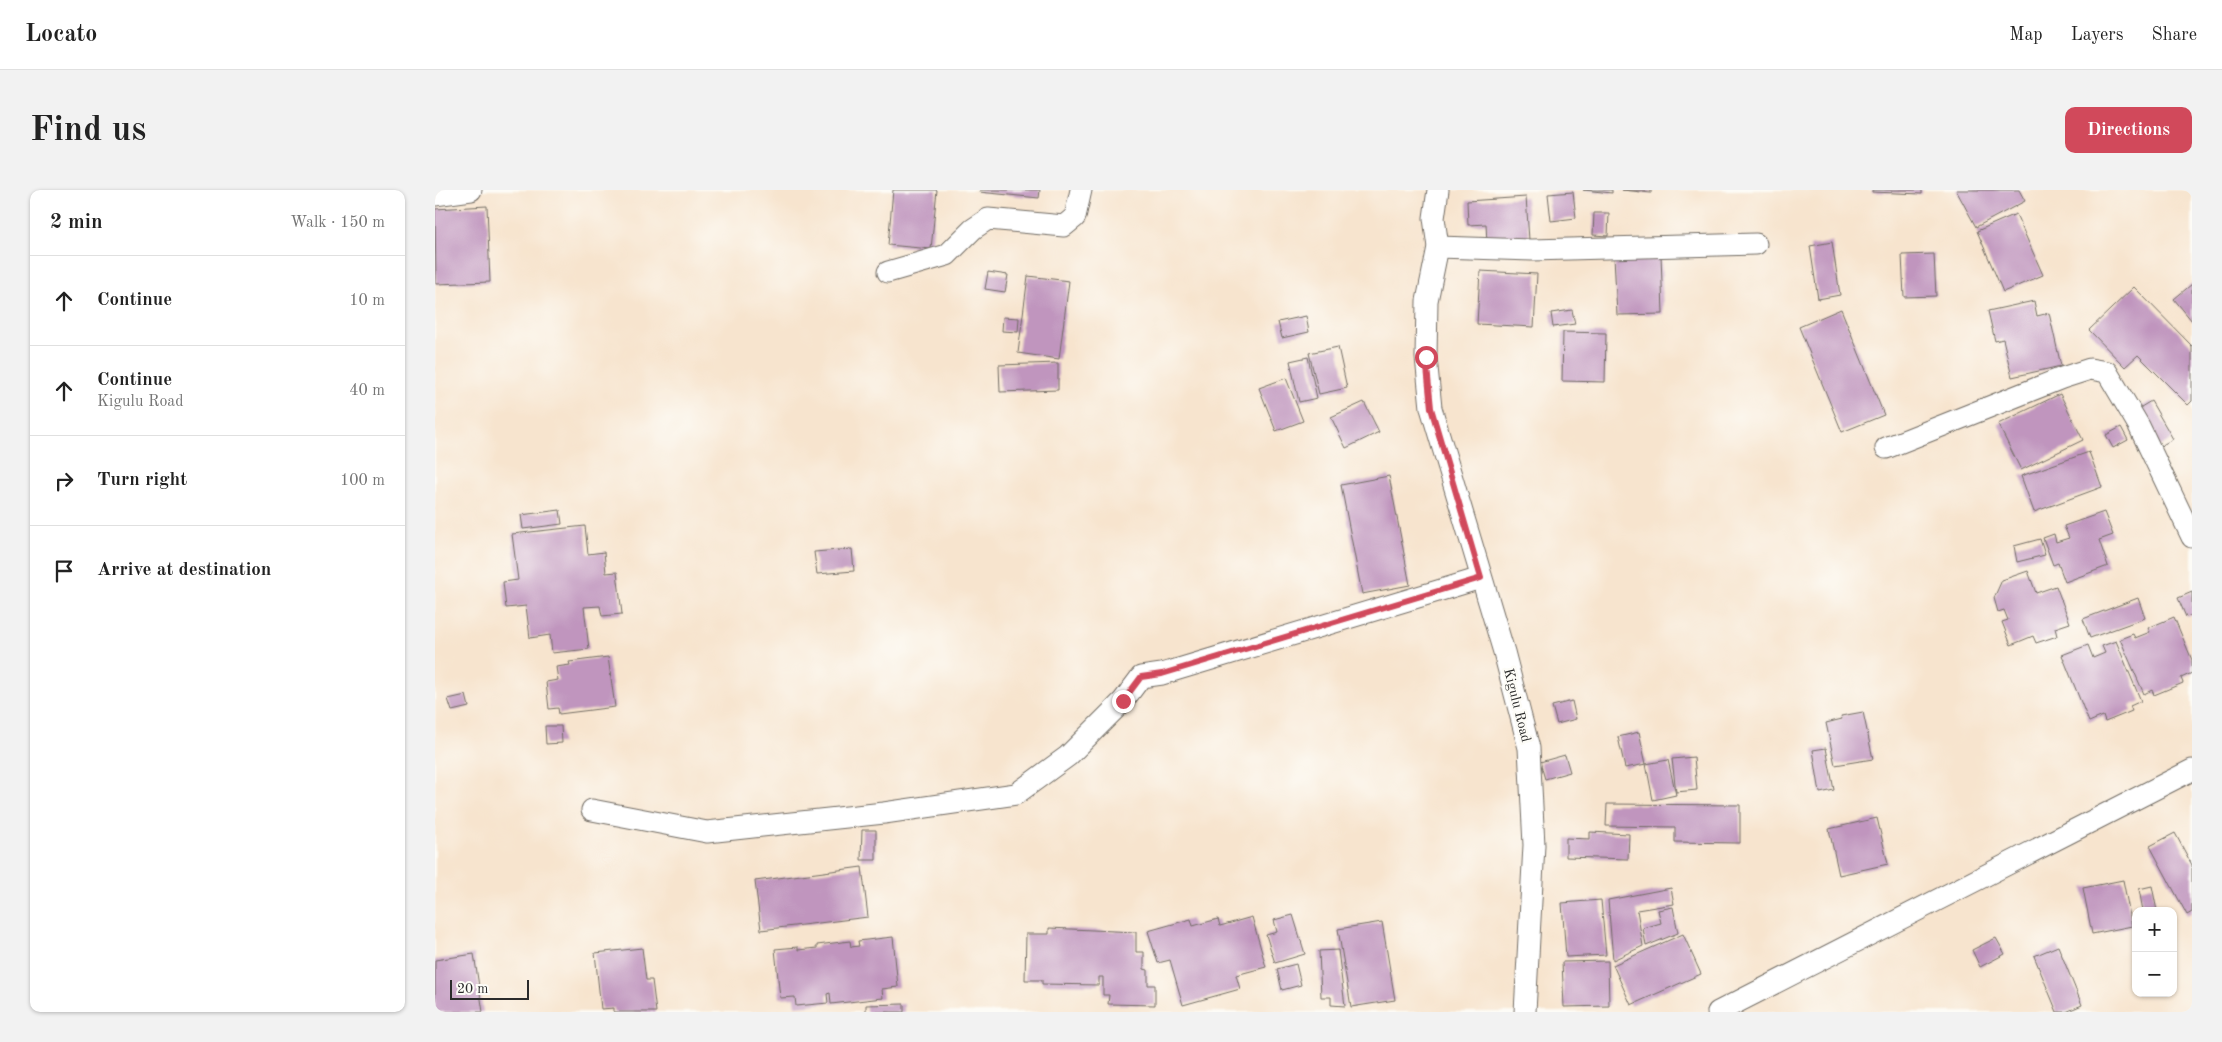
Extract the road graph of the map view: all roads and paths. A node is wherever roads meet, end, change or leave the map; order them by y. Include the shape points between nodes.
1 (471, 190) edge
2 (1081, 190) edge
3 (1438, 190) edge
4 (435, 195) edge
5 (1756, 244) dead end
6 (1438, 247) junction
7 (888, 272) dead end
8 (1886, 448) dead end
9 (2192, 536) edge
10 (1481, 578) junction
11 (2192, 770) edge
12 (592, 810) dead end
13 (1525, 1012) edge
14 (1718, 1012) edge

1 - 4 street
2 - 7 street via 1075,216 1064,226 988,219 947,255
3 - 6 street, Kigulu Road via 1434,218
5 - 6 street via 1532,250
6 - 10 street, Kigulu Road via 1427,301 1426,357 1431,408
8 - 9 street via 2062,378 2090,369 2107,372 2139,426
10 - 12 street via 1162,674 1141,677 1123,701 1068,756 1015,794 884,813 707,832
10 - 13 street, Kigulu Road via 1529,748 1533,845
11 - 14 street

